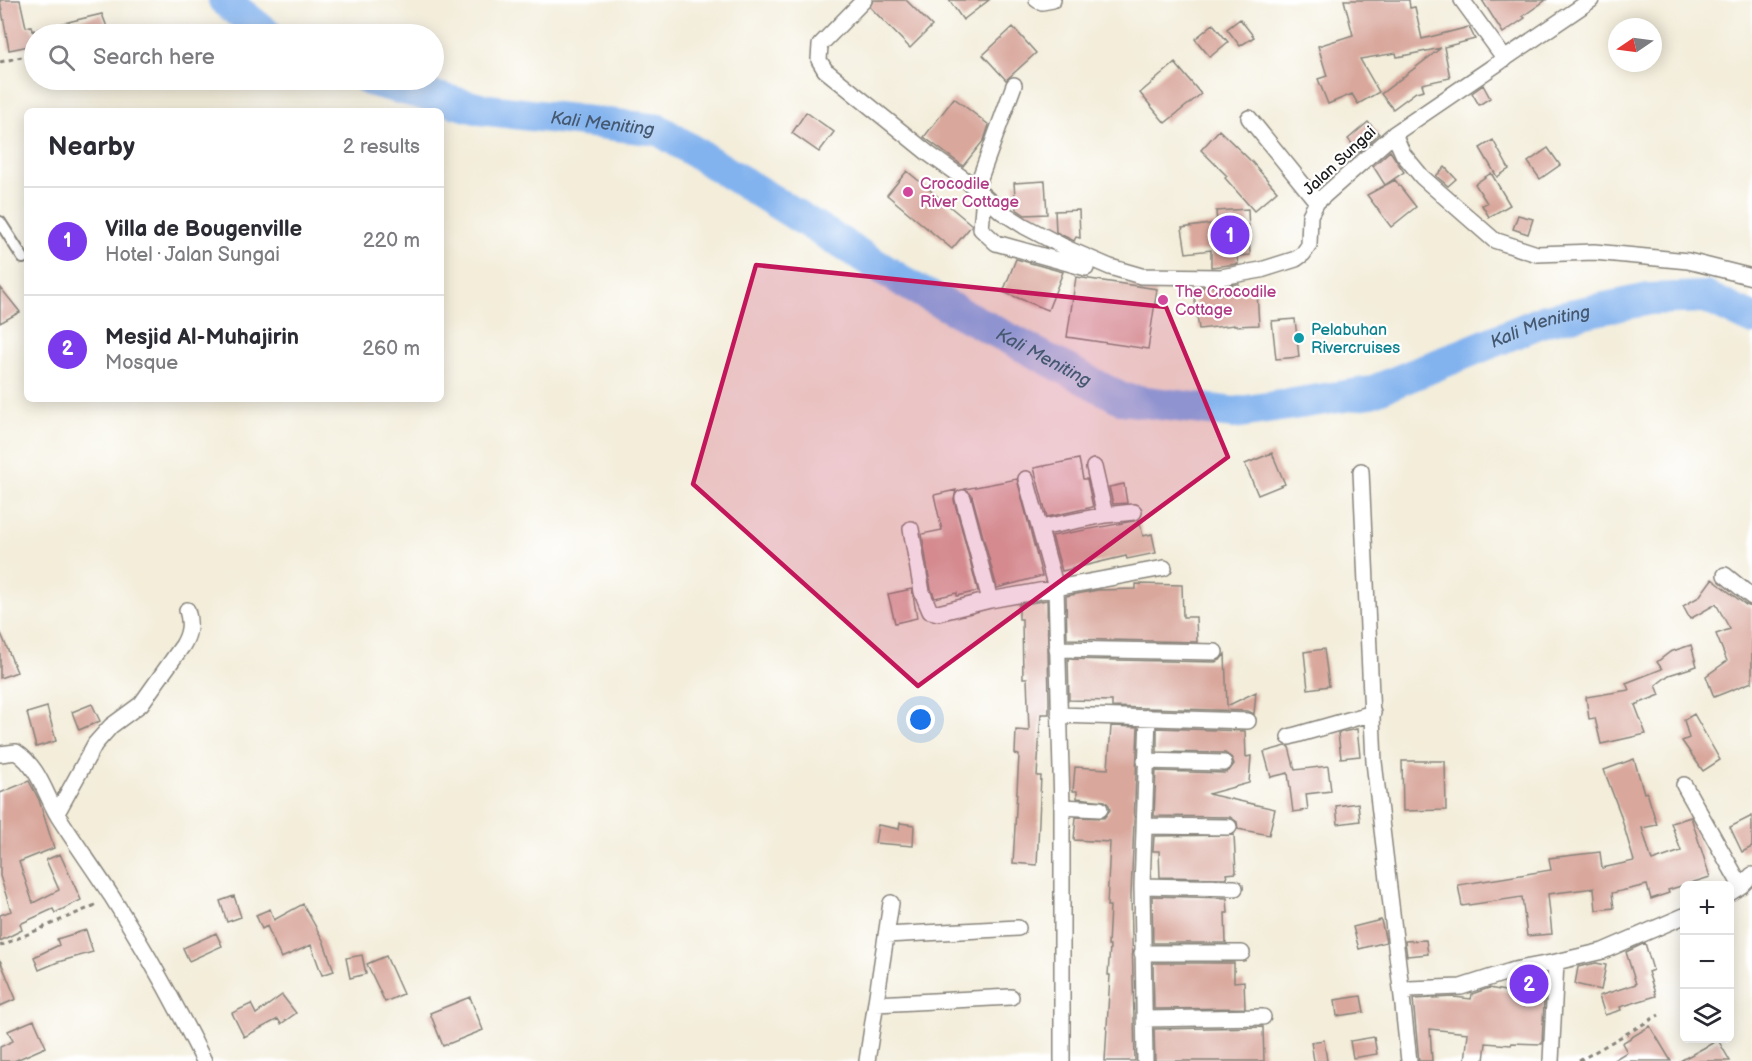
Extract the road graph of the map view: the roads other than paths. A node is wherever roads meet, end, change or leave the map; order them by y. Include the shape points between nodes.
1 (864, 0) edge
2 (1037, 0) edge
3 (1053, 0) edge
4 (1462, 0) edge
5 (1591, 0) edge
6 (1505, 59) junction
7 (1014, 85) dead end
8 (1249, 118) dead end
9 (1394, 134) junction
10 (980, 193) junction
11 (1317, 202) junction
12 (0, 222) edge
13 (23, 258) dead end
14 (1086, 268) dead end
15 (1752, 277) edge
16 (1094, 467) dead end
17 (1361, 471) dead end
18 (1026, 479) dead end
19 (963, 498) dead end
20 (1134, 512) dead end
21 (1105, 515) junction
22 (1040, 528) junction
23 (912, 529) dead end
24 (1164, 568) dead end
25 (1725, 575) dead end
26 (1056, 588) junction
27 (1752, 597) edge
28 (990, 600) junction
29 (187, 610) dead end
30 (1057, 649) junction
31 (1215, 652) dead end
32 (1374, 713) junction
33 (1059, 715) junction
34 (1148, 717) junction
35 (1248, 721) dead end
36 (1289, 737) dead end
37 (0, 754) edge
38 (1145, 761) junction
39 (1224, 763) dead end
40 (1684, 785) dead end
41 (1062, 807) junction
42 (1100, 809) dead end
43 (57, 813) junction
44 (1145, 826) junction
45 (1229, 827) dead end
46 (1752, 875) edge
47 (1142, 886) junction
48 (1234, 888) dead end
49 (1735, 889) edge
50 (891, 903) dead end
51 (1680, 918) edge
52 (1018, 928) dead end
53 (886, 935) junction
54 (1142, 952) junction
55 (1242, 953) dead end
56 (1557, 962) junction
57 (1011, 997) dead end
58 (1402, 998) junction
59 (876, 1004) junction
60 (1263, 1017) dead end
61 (1144, 1019) junction
62 (204, 1061) edge
63 (867, 1061) edge
64 (1062, 1061) edge
65 (1145, 1061) edge
66 (1409, 1061) edge
67 (1551, 1061) edge

1 - 10 street, Jalan Sungai via 822,41 818,56 822,67
2 - 3 street
4 - 6 street
5 - 6 street, Jalan Sungai
6 - 9 street, Jalan Sungai
7 - 10 street
8 - 11 street
9 - 11 street, Jalan Sungai
9 - 15 street via 1403,154 1422,177 1494,240 1536,254 1594,252 1688,261
10 - 11 street, Jalan Sungai via 1002,212 1046,238 1110,267 1141,276 1178,277 1221,277 1296,259 1309,245 1310,215
10 - 14 street via 981,229 996,243
12 - 13 street
16 - 21 street
17 - 32 street
18 - 22 street
19 - 28 street
20 - 21 street
21 - 22 street
22 - 26 street
23 - 28 street via 922,592 930,611 938,613
24 - 26 street
25 - 27 street
26 - 28 street
26 - 30 street
29 - 43 street via 190,625 183,645 141,705 102,734
30 - 31 street
30 - 33 street
32 - 36 street
32 - 58 street via 1377,793
33 - 34 street
33 - 41 street
34 - 35 street
34 - 38 street
37 - 43 street via 16,752 25,758
38 - 39 street
38 - 44 street
40 - 49 street
41 - 42 street
41 - 64 street
43 - 62 street via 113,898
44 - 45 street
44 - 47 street
46 - 49 street
47 - 48 street
47 - 54 street
50 - 53 street
51 - 56 street via 1603,951
52 - 53 street
53 - 59 street
54 - 55 street
54 - 61 street
56 - 58 street via 1514,970 1461,987 1408,989
56 - 67 street
57 - 59 street
58 - 66 street
59 - 63 street
60 - 61 street
61 - 65 street

